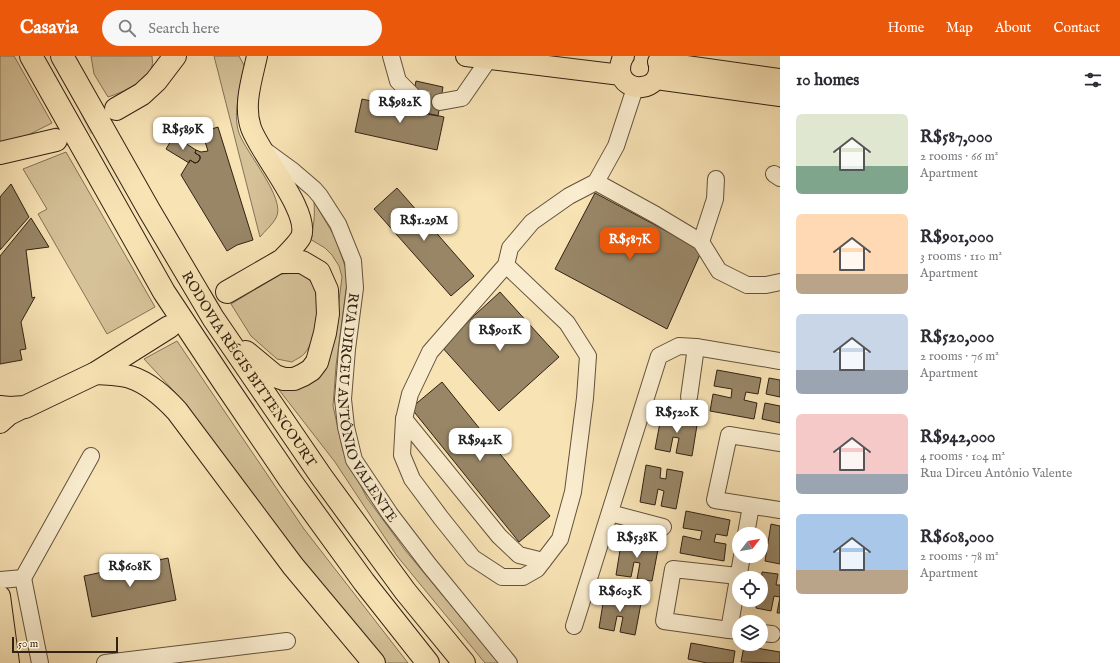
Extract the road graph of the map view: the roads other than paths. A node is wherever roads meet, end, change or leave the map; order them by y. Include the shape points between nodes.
1 (31, 56) edge
2 (62, 56) edge
3 (75, 56) edge
4 (164, 56) edge
5 (175, 56) edge
6 (257, 56) edge
7 (391, 56) edge
8 (466, 56) edge
9 (490, 59) junction
10 (656, 66) edge
11 (622, 67) edge
12 (780, 79) edge
13 (156, 81) junction
14 (413, 96) tunnel mouth
15 (780, 96) edge
16 (87, 100) junction
17 (440, 102) tunnel mouth
18 (116, 109) tunnel mouth
19 (56, 140) tunnel mouth
20 (260, 147) junction
21 (0, 153) edge
22 (716, 179) dead end
23 (596, 182) junction
24 (701, 242) junction
25 (279, 262) junction
26 (506, 265) junction
27 (780, 282) edge
28 (227, 292) tunnel mouth
29 (213, 318) junction
30 (169, 327) tunnel mouth
31 (696, 347) junction
32 (780, 361) edge
33 (96, 373) junction
34 (689, 397) dead end
35 (0, 407) edge
36 (25, 407) junction
37 (404, 420) junction
38 (0, 423) edge
39 (780, 443) edge
40 (91, 456) dead end
41 (750, 506) junction
42 (780, 510) edge
43 (610, 513) junction
44 (663, 527) dead end
45 (747, 527) edge
46 (544, 561) junction
47 (732, 575) edge
48 (23, 578) junction
49 (0, 580) edge
50 (0, 596) edge
51 (574, 626) dead end
52 (732, 630) edge
53 (288, 641) dead end
54 (9, 663) edge
55 (40, 663) edge
56 (105, 663) edge
57 (374, 663) edge
58 (428, 663) edge
59 (464, 663) edge
60 (509, 663) edge

1 - 58 highway, RODOVIA RÉGIS BITTENCOURT via 164,292 290,480 359,576
2 - 16 highway, RODOVIA RÉGIS BITTENCOURT
3 - 16 highway
4 - 13 highway via 163,66
5 - 13 highway
6 - 20 main road via 247,106 251,127
7 - 14 street via 398,80
8 - 9 main road
9 - 11 main road
9 - 17 street via 462,98
10 - 11 main road via 651,84 643,88
10 - 12 main road
10 - 15 main road
11 - 23 street via 616,146
13 - 18 highway via 142,94
16 - 29 highway, RODOVIA RÉGIS BITTENCOURT via 148,210
19 - 21 highway
20 - 25 main road via 284,183 298,210 302,225 301,237
20 - 60 street, RUA DIRCEU ANTÔNIO VALENTE via 293,171 320,196 338,224 353,262 355,288 343,399 346,427 354,460 390,514
22 - 24 street via 715,199
23 - 24 street
23 - 26 street via 568,196 532,222 510,248
24 - 27 street via 719,271 740,282 747,285 766,285
25 - 28 highway
25 - 29 highway via 302,262 319,272 327,290 328,314 325,333 317,362 311,370 294,379 275,376 256,361
26 - 37 street via 430,352 410,394
26 - 46 street via 567,323 588,356 573,492 560,540
29 - 59 highway, RODOVIA RÉGIS BITTENCOURT via 404,591
30 - 33 highway
31 - 32 street
31 - 34 street
31 - 43 street via 680,346 660,356
33 - 36 highway
33 - 57 highway via 130,377 152,388 168,401 293,566
35 - 36 highway
36 - 38 main road
37 - 46 street via 499,536 519,555
37 - 46 street via 402,455 412,479 473,558 502,577 523,577 536,570
39 - 41 street via 729,435 715,500
40 - 48 street
41 - 42 street
41 - 45 street
43 - 44 street
43 - 51 street
47 - 52 street via 673,569 664,622
48 - 49 street
48 - 55 street
50 - 54 main road
53 - 56 street

